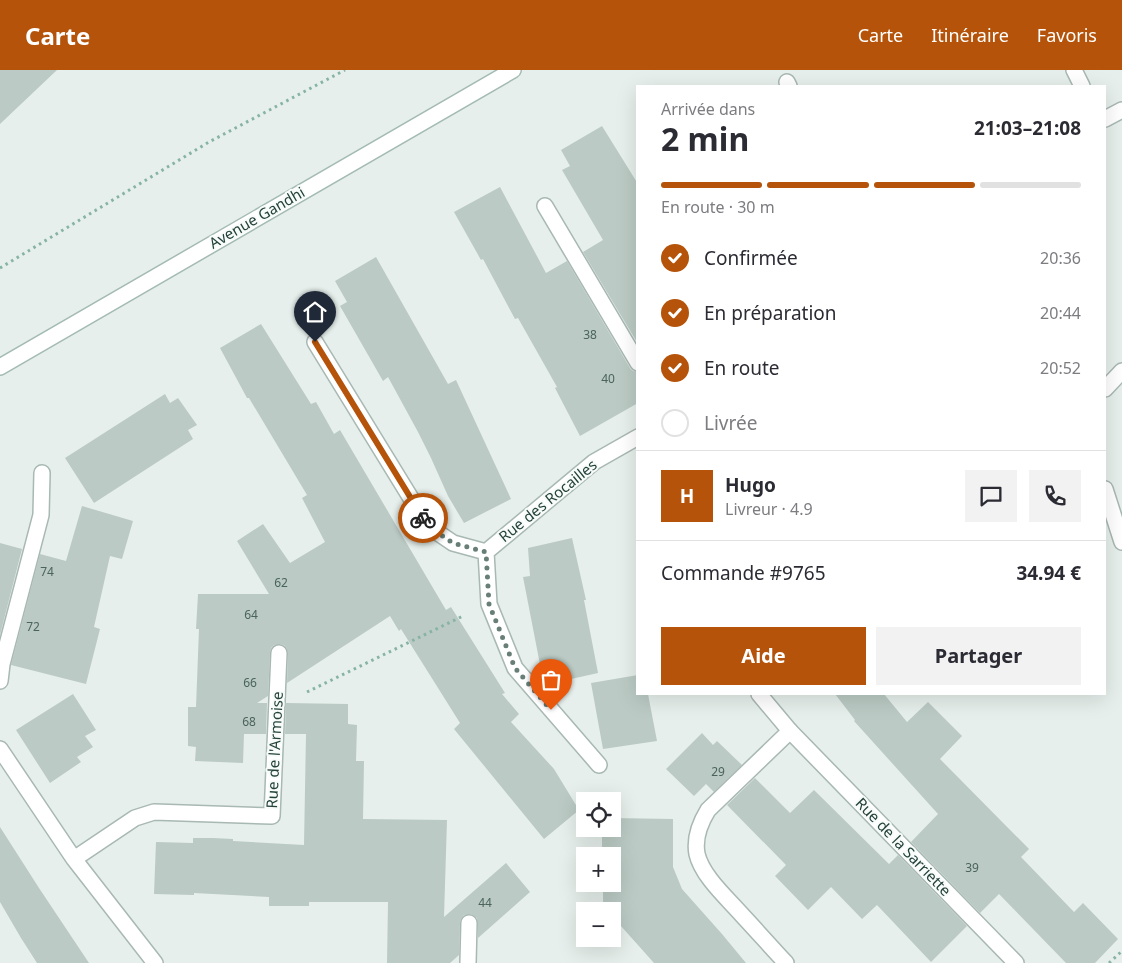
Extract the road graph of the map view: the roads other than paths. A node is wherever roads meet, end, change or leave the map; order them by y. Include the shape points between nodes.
1 (513, 70) edge
2 (1074, 70) edge
3 (1082, 85) edge
4 (1122, 110) edge
5 (1106, 118) edge
6 (545, 206) dead end
7 (315, 342) dead end
8 (636, 360) edge
9 (0, 367) edge
10 (1122, 372) edge
11 (1106, 388) edge
12 (636, 438) edge
13 (42, 473) dead end
14 (1106, 492) edge
15 (1122, 542) edge
16 (486, 552) junction
17 (279, 653) dead end
18 (1, 663) edge
19 (0, 681) edge
20 (759, 695) edge
21 (790, 731) junction
22 (0, 749) edge
23 (599, 765) dead end
24 (74, 859) junction
25 (469, 923) dead end
26 (155, 963) edge
27 (468, 963) edge
28 (786, 963) edge
29 (1016, 963) edge

1 - 9 street, Avenue Gandhi
2 - 3 street
4 - 5 street
6 - 8 street
7 - 16 street, Rue des Rocailles via 428,526 453,543
10 - 11 street
12 - 16 street, Rue des Rocailles via 594,462
13 - 18 street via 42,514
14 - 15 street
16 - 23 street, Rue des Rocailles via 489,604 515,668
17 - 24 street, Rue de l'Armoise via 272,816 154,812 135,818
18 - 19 street
20 - 21 street, Rue de la Sarriette
21 - 28 street via 708,810 697,835 697,853 702,868
21 - 29 street, Rue de la Sarriette
22 - 24 street
24 - 26 street
25 - 27 street

